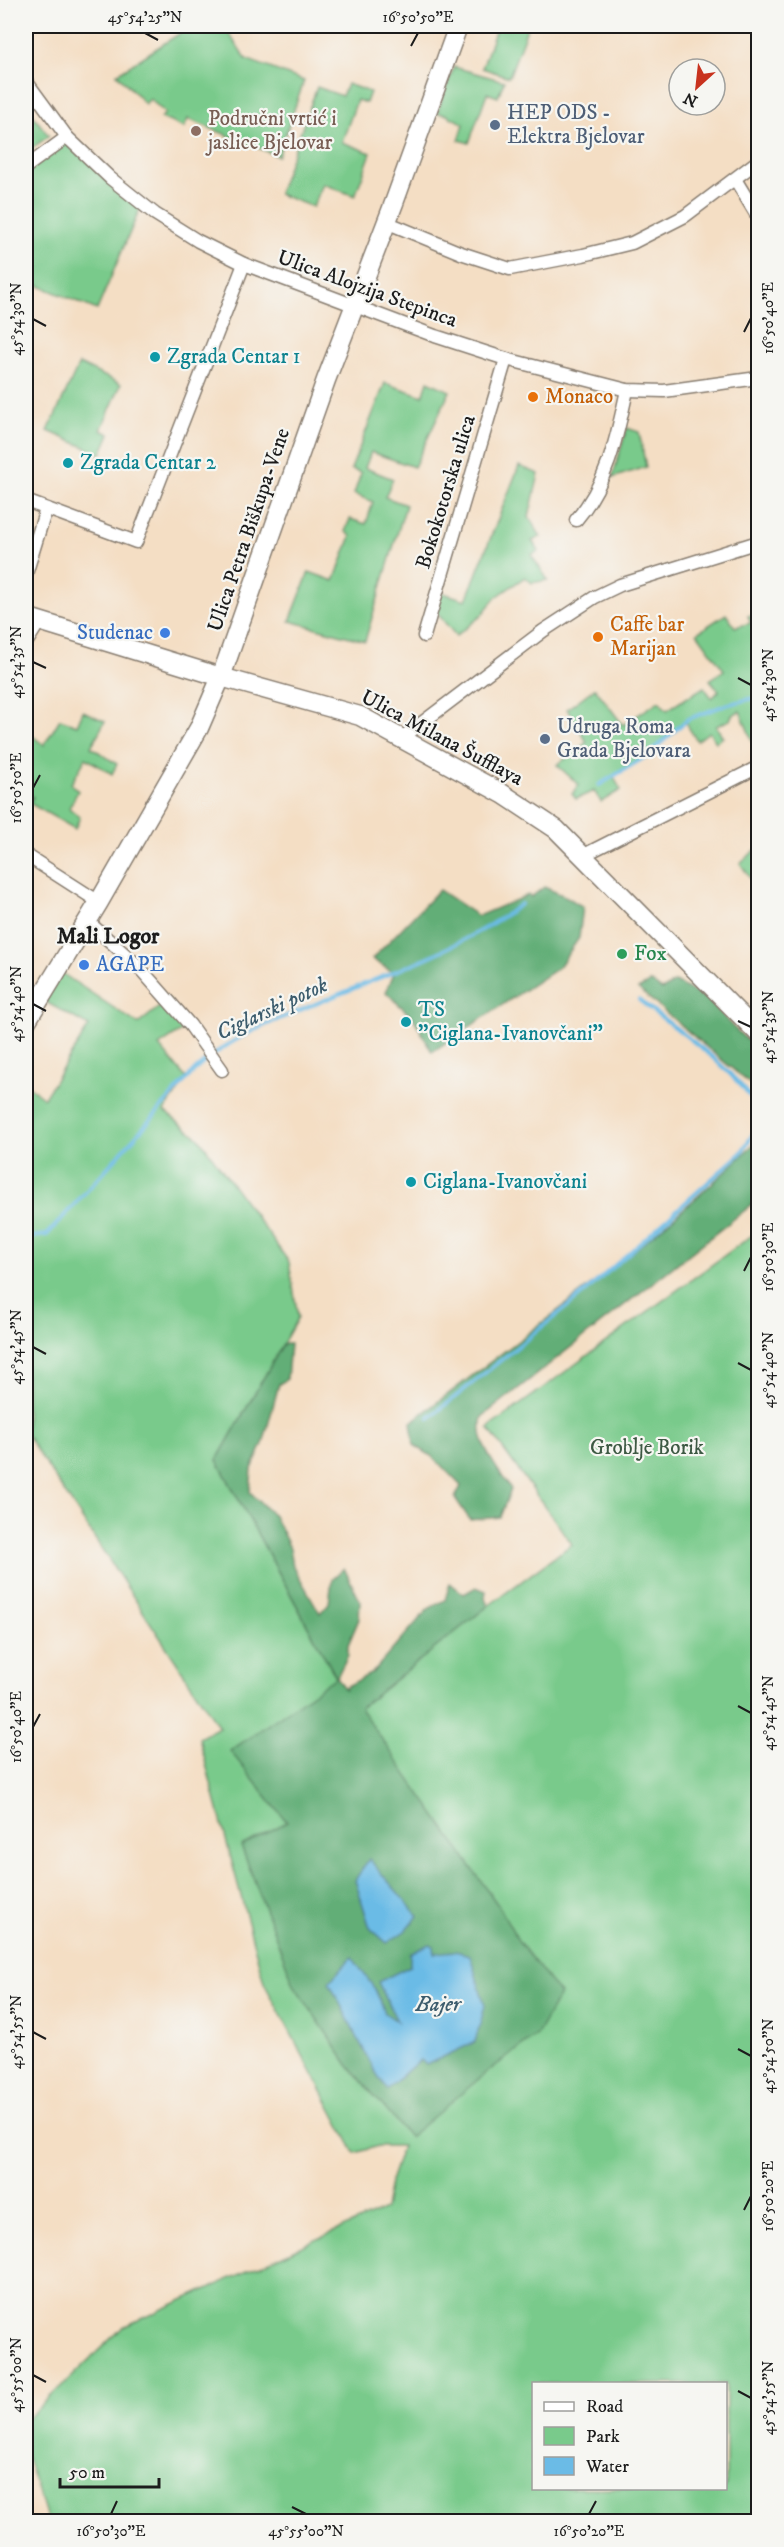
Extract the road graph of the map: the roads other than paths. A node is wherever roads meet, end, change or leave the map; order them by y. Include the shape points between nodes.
1 (458, 26) edge
2 (26, 81) edge
3 (68, 137) junction
4 (759, 161) edge
5 (26, 167) edge
6 (735, 179) junction
7 (759, 217) edge
8 (386, 222) junction
9 (244, 264) junction
10 (355, 306) junction
11 (506, 359) junction
12 (759, 378) edge
13 (627, 390) junction
14 (26, 501) edge
15 (46, 509) junction
16 (576, 520) dead end
17 (759, 542) edge
18 (26, 574) edge
19 (32, 620) edge
20 (424, 636) dead end
21 (26, 643) edge
22 (221, 677) junction
23 (402, 738) junction
24 (759, 766) edge
25 (26, 855) edge
26 (582, 856) junction
27 (99, 902) junction
28 (87, 921) junction
29 (26, 1022) edge
30 (759, 1033) edge
31 (222, 1070) dead end

1 - 8 main road, Ulica Petra Biškupa-Vene
2 - 3 street, Ulica Alojzija Stepinca
3 - 5 street
3 - 9 street, Ulica Alojzija Stepinca via 155,214
4 - 6 street
6 - 7 street
6 - 8 street via 686,216 632,243 510,269
8 - 10 main road, Ulica Petra Biškupa-Vene
9 - 10 street, Ulica Alojzija Stepinca
9 - 15 street via 136,542
10 - 11 street, Ulica Alojzija Stepinca
10 - 22 main road, Ulica Petra Biškupa-Vene
11 - 13 street, Ulica Alojzija Stepinca
11 - 20 street, Bokokotorska ulica
12 - 13 street, Ulica Alojzija Stepinca via 664,391
13 - 16 street via 610,460 594,496
14 - 15 street
15 - 18 street
17 - 23 street via 620,585 595,597 543,631
19 - 21 street
19 - 22 main road, Ulica Milana Šufflaya
22 - 23 main road, Ulica Milana Šufflaya via 360,716
22 - 27 main road, Ulica Petra Biškupa-Vene via 199,728
23 - 26 main road, Ulica Milana Šufflaya via 503,794 556,829
24 - 26 street
25 - 27 street
26 - 30 main road, Ulica Milana Šufflaya
27 - 28 main road, Ulica Petra Biškupa-Vene
28 - 29 main road, Ulica Petra Biškupa-Vene
28 - 31 street via 137,965 190,1025

